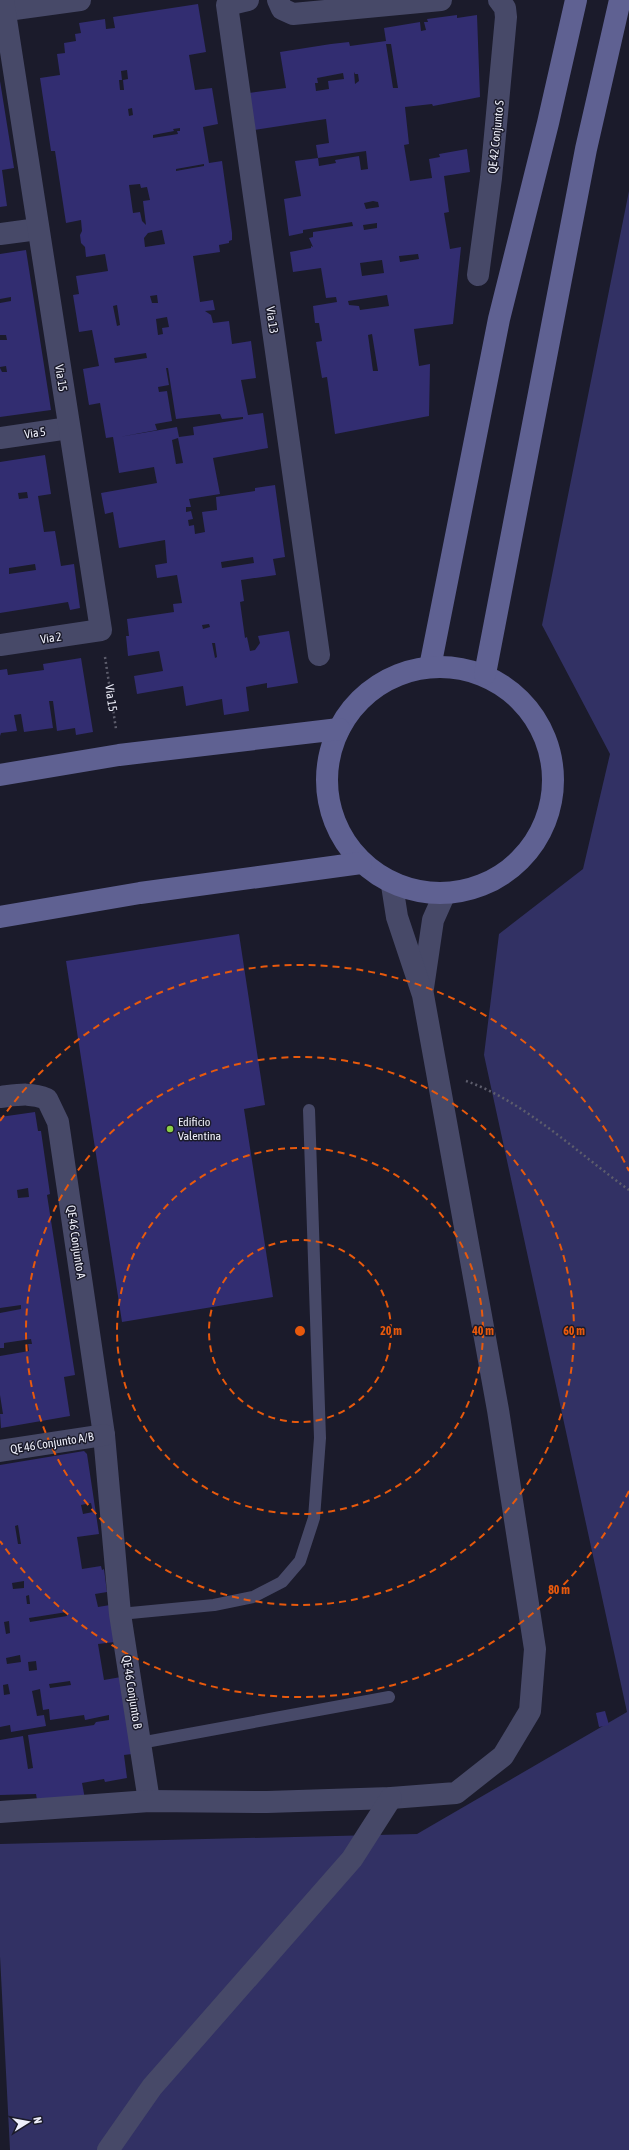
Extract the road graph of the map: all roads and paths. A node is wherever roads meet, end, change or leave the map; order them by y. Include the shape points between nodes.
1 (80, 0) edge
2 (278, 0) edge
3 (441, 0) edge
4 (499, 0) edge
5 (576, 0) edge
6 (620, 0) edge
7 (233, 2) edge
8 (2, 7) edge
9 (38, 229) junction
10 (0, 234) edge
11 (478, 275) dead end
12 (69, 428) junction
13 (0, 438) edge
14 (101, 630) junction
15 (0, 645) edge
16 (319, 655) dead end
17 (430, 667) junction
18 (485, 674) junction
19 (339, 729) junction
20 (119, 755) junction
21 (0, 775) edge
22 (361, 863) junction
23 (392, 885) junction
24 (445, 893) junction
25 (0, 917) edge
26 (423, 995) junction
27 (437, 1070) junction
28 (0, 1098) edge
29 (309, 1110) dead end
30 (629, 1190) edge
31 (104, 1434) junction
32 (0, 1451) edge
33 (120, 1614) junction
34 (390, 1697) dead end
35 (140, 1743) junction
36 (391, 1798) junction
37 (149, 1801) junction
38 (0, 1812) edge
39 (108, 2150) edge

1 - 8 street
2 - 3 street via 282,9 293,14
4 - 11 street, QE 42 Conjunto S via 505,8 506,17 500,93
5 - 17 street via 499,319
6 - 18 street via 586,149
7 - 16 street, Via 13
8 - 9 street, Via 15
9 - 10 street
9 - 12 street, Via 15
12 - 13 street, Via 5
12 - 14 street, Via 15
14 - 15 street, Via 2
14 - 20 path, Via 15
17 - 18 street
17 - 19 street via 386,680 359,700
18 - 24 street via 525,706 545,738 554,775 549,813 533,847 506,874 472,890
19 - 20 street
19 - 22 street via 328,763 328,799 340,834
20 - 21 street
22 - 23 street
22 - 25 street via 140,893
23 - 24 street
23 - 26 street via 396,917
24 - 26 street via 433,920
26 - 27 street
27 - 30 path via 484,1087 530,1116
27 - 36 street via 498,1410 535,1648 530,1711 503,1756 456,1793
28 - 31 street, QE 46 Conjunto A via 26,1094 47,1099 58,1122
29 - 33 lane via 320,1438 314,1518 300,1561 282,1582 253,1597 214,1605
31 - 32 street, QE 46 Conjunto A/B
31 - 33 street, QE 46 Conjunto B
33 - 35 street, QE 46 Conjunto B
34 - 35 lane
35 - 37 street, QE 46 Conjunto B
36 - 37 street via 267,1802
36 - 39 street via 352,1859 152,2087
37 - 38 street

